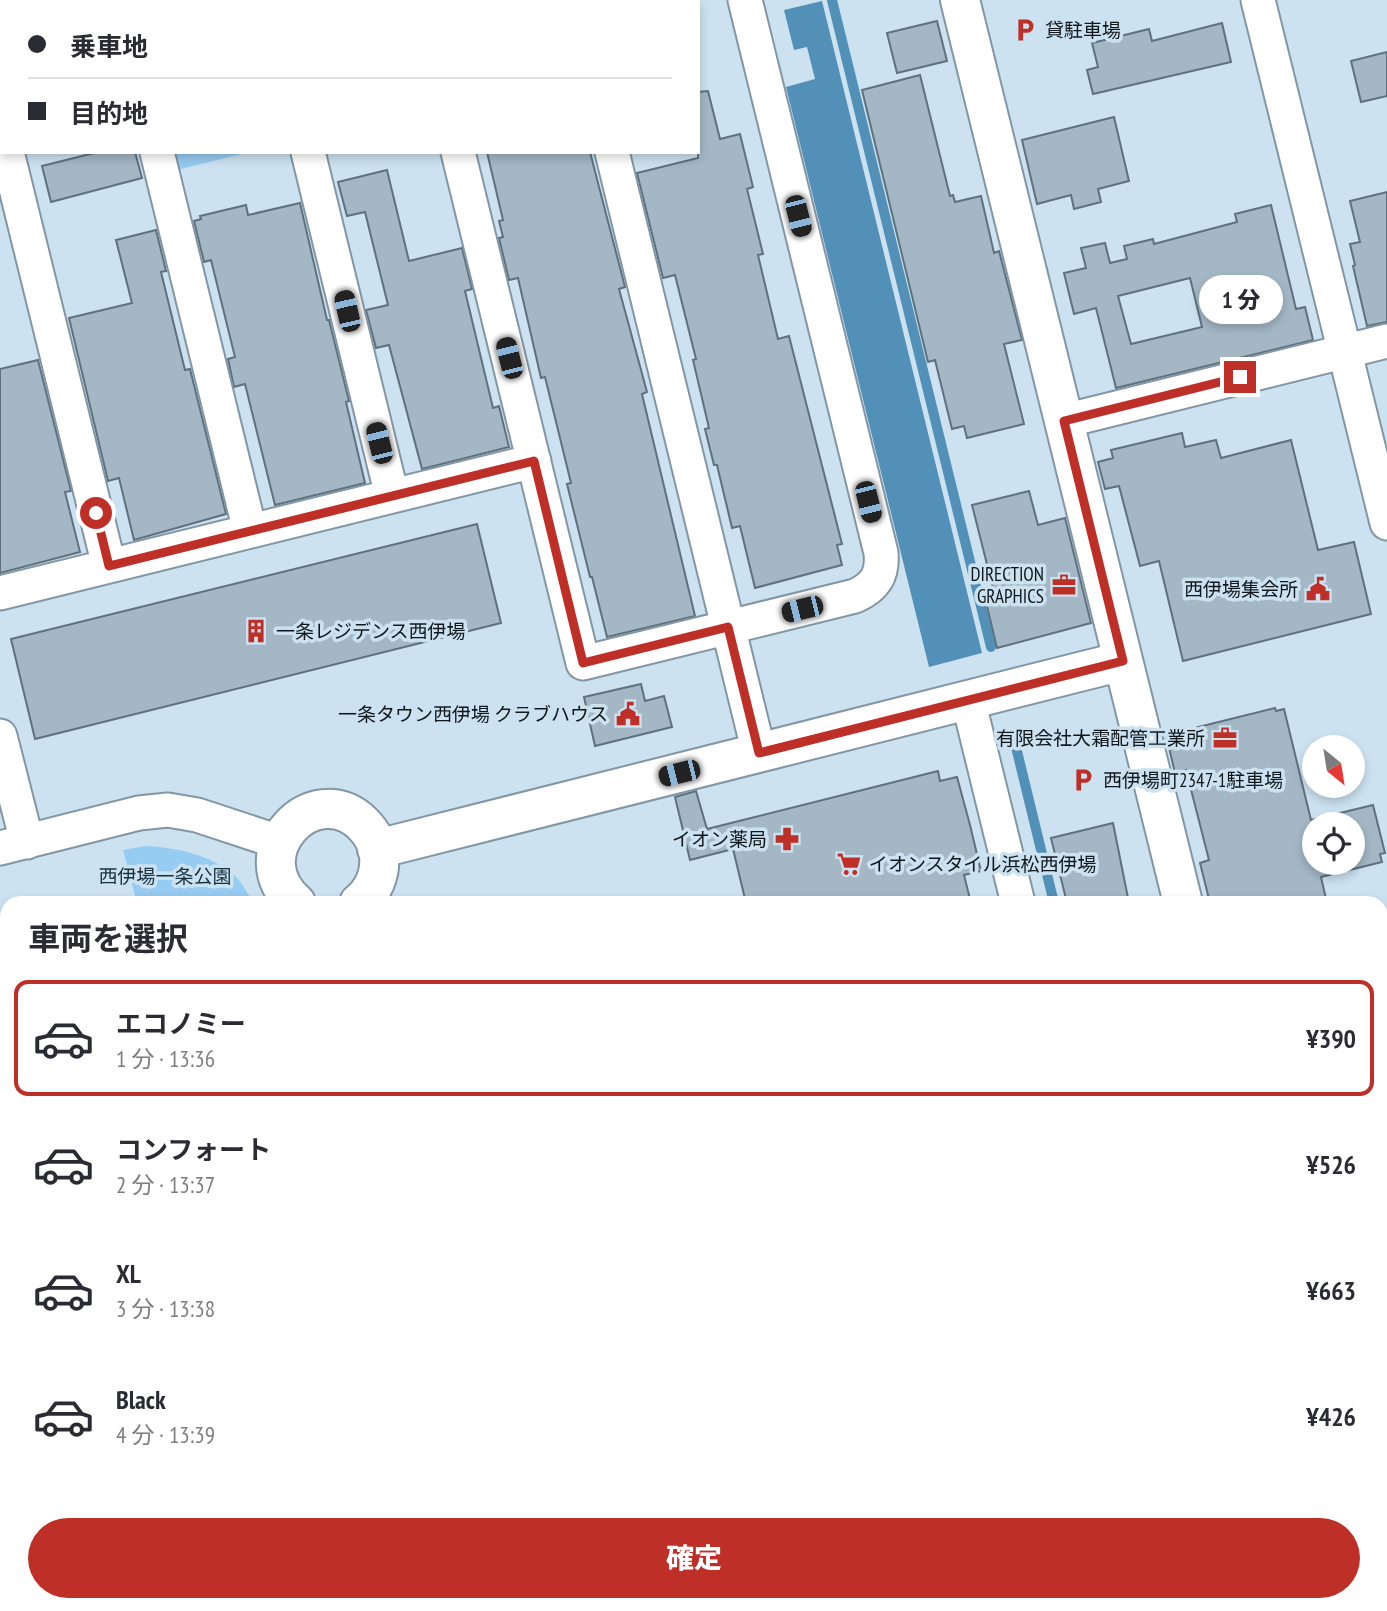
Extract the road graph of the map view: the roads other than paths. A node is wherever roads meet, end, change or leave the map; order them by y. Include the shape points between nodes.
1 (744, 0) edge
2 (960, 0) edge
3 (1258, 0) edge
4 (7, 154) edge
5 (157, 154) edge
6 (308, 154) edge
7 (458, 154) edge
8 (612, 154) edge
9 (1387, 341) edge
10 (1345, 351) junction
11 (1064, 421) junction
12 (534, 461) junction
13 (392, 496) junction
14 (1387, 523) edge
15 (250, 531) junction
16 (109, 566) junction
17 (0, 593) edge
18 (728, 627) junction
19 (1123, 661) junction
20 (968, 700) junction
21 (0, 736) edge
22 (759, 753) junction
23 (279, 842) junction
24 (13, 845) edge
25 (377, 849) junction
26 (287, 896) edge
27 (365, 896) edge
28 (1016, 896) edge
29 (1180, 896) edge

1 - 18 street via 882,567 878,580 855,596
2 - 11 street
3 - 10 street
4 - 16 street
5 - 15 street
6 - 13 street
7 - 12 street
8 - 18 street
9 - 10 street
10 - 11 street
10 - 14 street
11 - 19 street
12 - 13 street
12 - 18 street via 583,663
13 - 15 street
15 - 16 street
16 - 17 street
18 - 22 street
19 - 20 street
19 - 29 street
20 - 22 street
20 - 28 street
21 - 24 street
22 - 25 street
23 - 24 street via 168,810
23 - 25 street via 301,817 330,810 358,819
23 - 26 street via 275,867
25 - 27 street via 379,871

